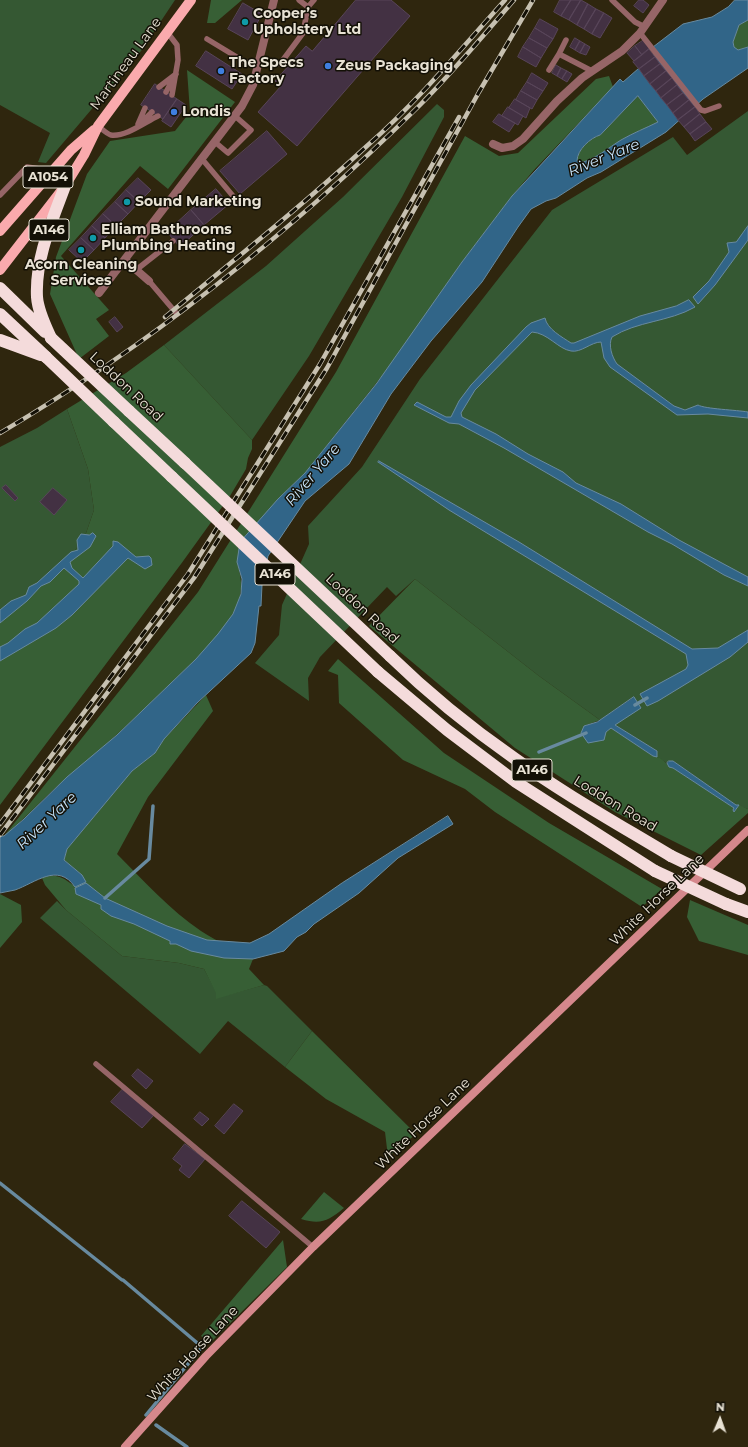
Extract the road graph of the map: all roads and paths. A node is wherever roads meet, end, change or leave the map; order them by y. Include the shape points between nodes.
1 (191, 0) edge
2 (274, 0) edge
3 (299, 0) edge
4 (314, 0) edge
5 (612, 0) edge
6 (663, 0) edge
7 (308, 8) junction
8 (643, 30) junction
9 (167, 32) junction
10 (208, 39) dead end
11 (566, 40) dead end
12 (559, 54) junction
13 (280, 64) dead end
14 (259, 65) junction
15 (550, 70) dead end
16 (592, 71) junction
17 (176, 74) junction
18 (159, 87) dead end
19 (166, 92) dead end
20 (172, 96) dead end
21 (719, 106) dead end
22 (145, 108) dead end
23 (152, 112) dead end
24 (158, 116) dead end
25 (235, 116) junction
26 (98, 126) junction
27 (137, 126) junction
28 (215, 142) junction
29 (493, 144) dead end
30 (202, 159) junction
31 (54, 171) junction
32 (65, 186) junction
33 (0, 195) edge
34 (238, 202) dead end
35 (0, 231) edge
36 (173, 241) dead end
37 (126, 260) junction
38 (0, 270) edge
39 (136, 270) junction
40 (149, 281) joint
41 (0, 288) edge
42 (99, 293) dead end
43 (0, 314) edge
44 (177, 314) dead end
45 (51, 338) junction
46 (0, 340) edge
47 (46, 357) junction
48 (748, 830) edge
49 (744, 890) edge
50 (748, 912) edge
51 (96, 1064) dead end
52 (313, 1246) junction
53 (125, 1447) edge

1 - 9 main road, Martineau Lane / A1054
2 - 14 street
3 - 7 lane
4 - 7 lane
5 - 8 lane
6 - 8 street
7 - 13 lane via 303,33
8 - 16 street via 622,51
8 - 21 lane via 653,48 697,105 706,111
9 - 17 lane via 177,45
9 - 26 main road, Martineau Lane / A1054
10 - 14 lane via 245,62
11 - 12 lane
12 - 15 lane
12 - 16 lane
14 - 25 street via 253,85
16 - 29 street via 557,101 523,139 513,146 502,148
17 - 18 lane
17 - 19 lane
17 - 20 lane
22 - 27 lane
23 - 27 lane
24 - 27 lane
25 - 28 street
25 - 28 lane via 251,130 228,153
26 - 27 lane via 110,135
26 - 31 main road, Martineau Lane / A1054 via 71,150
26 - 32 main road, Martineau Lane / A1054
28 - 30 street
30 - 34 lane
30 - 37 street
31 - 33 lane via 27,167
31 - 35 main road, Martineau Lane / A1054
32 - 38 main road, Martineau Lane / A1054
32 - 45 highway, A146 via 39,269 37,297 42,319
36 - 39 lane
37 - 39 street
37 - 42 street
39 - 40 street
40 - 44 lane
41 - 45 highway, Loddon Road / A146
43 - 47 highway, A146
45 - 49 highway, Loddon Road / A146, bridge via 390,656 458,715 567,794 671,856
46 - 47 highway, A146
47 - 50 highway, A146, bridge via 378,672 447,730 516,782 654,871
48 - 52 street, White Horse Lane
51 - 52 lane
52 - 53 street, White Horse Lane via 206,1356

